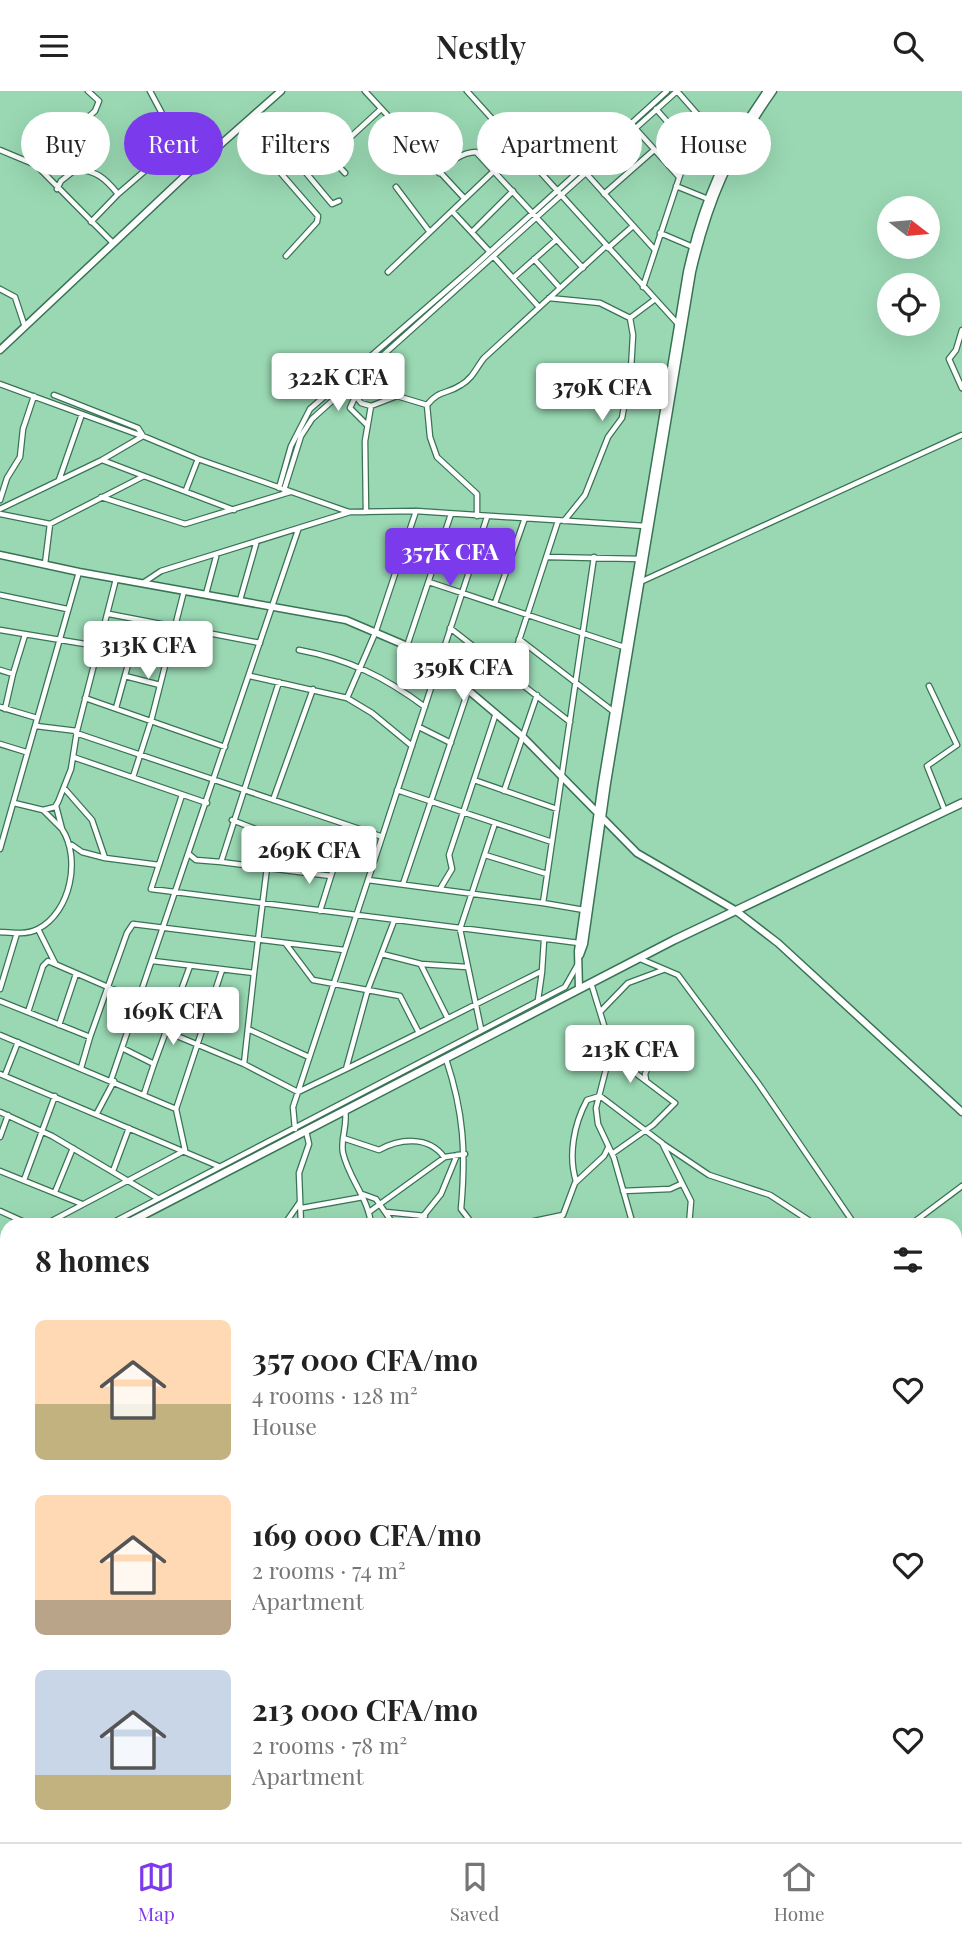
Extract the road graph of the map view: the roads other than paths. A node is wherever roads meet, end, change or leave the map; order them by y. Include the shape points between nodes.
1 (88, 91) edge
2 (150, 91) edge
3 (281, 91) edge
4 (365, 91) edge
5 (467, 91) edge
6 (667, 91) edge
7 (677, 91) edge
8 (767, 91) edge
9 (773, 91) edge
10 (381, 109) junction
11 (656, 109) junction
12 (94, 112) edge
13 (161, 112) edge
14 (257, 112) edge
15 (384, 112) edge
16 (486, 112) edge
17 (659, 112) edge
18 (697, 112) edge
19 (753, 112) edge
20 (642, 113) edge
21 (642, 122) edge
22 (237, 130) edge
23 (354, 134) edge
24 (642, 136) edge
25 (223, 142) edge
26 (0, 150) edge
27 (654, 150) junction
28 (21, 159) edge
29 (45, 175) edge
30 (140, 175) edge
31 (186, 175) edge
32 (282, 175) edge
33 (309, 175) edge
34 (441, 175) edge
35 (489, 175) edge
36 (499, 175) edge
37 (542, 175) edge
38 (578, 175) edge
39 (587, 175) edge
40 (718, 175) edge
41 (679, 177) joint
42 (676, 186) junction
43 (396, 187) dead end
44 (57, 189) junction
45 (513, 191) junction
46 (558, 193) junction
47 (118, 194) junction
48 (604, 194) junction
49 (464, 198) junction
50 (708, 199) junction
51 (339, 201) dead end
52 (452, 211) junction
53 (532, 212) junction
54 (537, 218) junction
55 (91, 222) junction
56 (633, 226) junction
57 (429, 231) junction
58 (472, 232) junction
59 (660, 233) junction
60 (556, 240) junction
61 (113, 243) junction
62 (607, 247) junction
63 (692, 247) junction
64 (655, 250) junction
65 (489, 251) junction
66 (286, 256) dead end
67 (494, 257) junction
68 (534, 259) junction
69 (583, 268) junction
70 (388, 272) dead end
71 (513, 278) junction
72 (643, 287) junction
73 (0, 289) edge
74 (560, 289) junction
75 (549, 298) junction
76 (654, 300) junction
77 (538, 306) junction
78 (630, 318) junction
79 (24, 324) junction
80 (680, 325) junction
81 (962, 330) edge
82 (0, 350) edge
83 (377, 359) junction
84 (0, 384) edge
85 (349, 387) junction
86 (962, 388) edge
87 (54, 395) dead end
88 (356, 395) junction
89 (34, 396) junction
90 (397, 397) junction
91 (427, 405) junction
92 (371, 406) junction
93 (82, 414) junction
94 (367, 425) junction
95 (962, 435) edge
96 (143, 436) junction
97 (198, 459) junction
98 (102, 460) junction
99 (144, 476) junction
100 (59, 481) junction
101 (187, 490) junction
102 (284, 490) junction
103 (101, 497) junction
104 (0, 500) edge
105 (234, 510) junction
106 (416, 511) junction
107 (0, 512) edge
108 (350, 512) junction
109 (366, 512) junction
110 (451, 514) junction
111 (477, 516) junction
112 (487, 517) junction
113 (525, 518) junction
114 (561, 521) junction
115 (50, 524) junction
116 (645, 526) junction
117 (298, 530) junction
118 (256, 543) junction
119 (0, 555) edge
120 (216, 556) junction
121 (548, 557) junction
122 (594, 557) junction
123 (640, 559) junction
124 (45, 564) junction
125 (79, 572) junction
126 (117, 578) junction
127 (429, 582) junction
128 (143, 583) junction
129 (638, 583) junction
130 (184, 591) junction
131 (462, 593) junction
132 (206, 594) junction
133 (0, 595) edge
134 (240, 600) junction
135 (495, 603) junction
136 (273, 605) junction
137 (67, 609) junction
138 (109, 614) junction
139 (529, 614) junction
140 (140, 621) junction
141 (176, 627) junction
142 (450, 628) junction
143 (0, 630) edge
144 (376, 631) junction
145 (584, 633) junction
146 (25, 635) junction
147 (519, 639) junction
148 (60, 641) junction
149 (260, 643) junction
150 (97, 646) junction
151 (407, 646) junction
152 (624, 647) junction
153 (299, 650) dead end
154 (360, 666) junction
155 (438, 668) junction
156 (0, 670) edge
157 (13, 674) junction
158 (508, 674) junction
159 (125, 676) junction
160 (250, 676) junction
161 (279, 682) junction
162 (576, 684) junction
163 (160, 685) junction
164 (929, 686) dead end
165 (313, 689) junction
166 (468, 690) junction
167 (537, 695) junction
168 (85, 698) junction
169 (347, 698) junction
170 (425, 707) junction
171 (3, 708) edge
172 (116, 708) junction
173 (614, 712) junction
174 (496, 713) junction
175 (37, 718) junction
176 (151, 721) junction
177 (570, 722) junction
178 (419, 726) junction
179 (35, 727) junction
180 (76, 732) junction
181 (521, 735) junction
182 (451, 743) junction
183 (0, 744) edge
184 (412, 746) junction
185 (225, 747) junction
186 (26, 753) junction
187 (140, 754) junction
188 (73, 757) junction
189 (133, 777) junction
190 (562, 777) junction
191 (214, 780) junction
192 (474, 780) junction
193 (63, 787) junction
194 (242, 790) junction
195 (397, 790) junction
196 (504, 791) junction
197 (182, 795) junction
198 (273, 800) junction
199 (430, 801) junction
200 (14, 803) junction
201 (207, 803) junction
202 (962, 803) edge
203 (57, 806) junction
204 (556, 809) junction
205 (43, 810) junction
206 (945, 811) junction
207 (463, 812) junction
208 (600, 818) junction
209 (232, 820) junction
210 (495, 823) junction
211 (348, 825) junction
212 (62, 829) junction
213 (271, 835) junction
214 (381, 836) junction
215 (552, 842) junction
216 (71, 844) junction
217 (0, 846) edge
218 (304, 846) junction
219 (189, 854) junction
220 (485, 855) junction
221 (337, 857) junction
222 (105, 858) junction
223 (221, 862) junction
224 (159, 865) junction
225 (268, 869) junction
226 (299, 872) junction
227 (547, 874) junction
228 (331, 876) junction
229 (368, 880) junction
230 (404, 884) junction
231 (440, 889) junction
232 (471, 894) junction
233 (176, 895) junction
234 (543, 903) junction
235 (263, 905) junction
236 (584, 910) junction
237 (735, 910) junction
238 (320, 911) junction
239 (357, 917) junction
240 (394, 921) junction
241 (38, 929) junction
242 (163, 929) junction
243 (460, 929) junction
244 (0, 932) edge
245 (17, 933) junction
246 (544, 939) junction
247 (258, 940) junction
248 (285, 943) junction
249 (579, 943) junction
250 (344, 950) junction
251 (382, 954) junction
252 (580, 957) junction
253 (638, 958) junction
254 (153, 961) junction
255 (55, 964) junction
256 (421, 964) junction
257 (190, 966) junction
258 (467, 967) junction
259 (664, 969) junction
260 (222, 970) junction
261 (542, 971) junction
262 (254, 973) junction
263 (76, 974) junction
264 (591, 983) junction
265 (332, 985) junction
266 (108, 986) junction
267 (0, 989) edge
268 (368, 989) junction
269 (579, 989) junction
270 (140, 1000) junction
271 (538, 1000) junction
272 (0, 1001) edge
273 (475, 1004) junction
274 (28, 1012) junction
275 (599, 1012) junction
276 (447, 1017) junction
277 (58, 1025) junction
278 (248, 1029) junction
279 (481, 1029) junction
280 (165, 1031) junction
281 (419, 1033) junction
282 (0, 1035) edge
283 (90, 1037) junction
284 (18, 1042) junction
285 (197, 1044) junction
286 (607, 1044) junction
287 (623, 1046) junction
288 (124, 1049) junction
289 (309, 1057) junction
290 (446, 1058) junction
291 (244, 1063) junction
292 (154, 1064) junction
293 (81, 1068) junction
294 (345, 1069) junction
295 (2, 1075) edge
296 (112, 1081) junction
297 (646, 1081) junction
298 (298, 1092) junction
299 (144, 1094) junction
300 (55, 1096) junction
301 (600, 1096) junction
302 (176, 1109) junction
303 (345, 1110) junction
304 (0, 1112) edge
305 (962, 1112) edge
306 (97, 1113) junction
307 (8, 1115) junction
308 (129, 1128) junction
309 (41, 1129) junction
310 (644, 1129) junction
311 (306, 1130) junction
312 (295, 1132) junction
313 (0, 1137) edge
314 (343, 1139) junction
315 (662, 1143) junction
316 (73, 1148) junction
317 (608, 1148) junction
318 (185, 1150) junction
319 (465, 1154) junction
320 (612, 1154) junction
321 (457, 1155) junction
322 (444, 1157) junction
323 (219, 1166) junction
324 (0, 1171) edge
325 (113, 1171) junction
326 (24, 1180) junction
327 (131, 1181) junction
328 (576, 1182) junction
329 (681, 1184) junction
330 (962, 1187) edge
331 (623, 1191) junction
332 (55, 1192) junction
333 (362, 1195) junction
334 (157, 1198) junction
335 (300, 1201) junction
336 (379, 1202) junction
337 (82, 1203) junction
338 (302, 1208) junction
339 (369, 1212) junction
340 (385, 1212) junction
341 (563, 1215) junction
342 (425, 1216) joint
343 (56, 1218) edge
344 (121, 1218) edge
345 (137, 1218) edge
346 (289, 1218) edge
347 (301, 1218) edge
348 (370, 1218) edge
349 (389, 1218) edge
350 (467, 1218) edge
351 (550, 1218) edge
352 (560, 1218) edge
353 (631, 1218) edge
354 (690, 1218) edge
355 (806, 1218) edge
356 (850, 1218) edge
357 (920, 1218) edge
358 (0, 1505) edge
359 (0, 1525) edge

1 - 12 street via 99,101
2 - 13 street
3 - 14 street
4 - 10 street
5 - 16 street
6 - 20 street
7 - 11 street
7 - 18 street
8 - 19 street
9 - 80 street via 733,151 708,211
10 - 15 street
10 - 23 street
11 - 17 street
11 - 21 street
22 - 25 street
24 - 27 street
26 - 28 street
27 - 41 street
27 - 48 street
29 - 44 street
30 - 47 street
31 - 61 street
32 - 66 street via 318,216
33 - 51 street via 332,204
34 - 49 street
35 - 49 street
36 - 45 street
37 - 46 street
38 - 46 street
39 - 48 street
40 - 50 street
41 - 42 street
42 - 50 street
42 - 59 street
43 - 57 street
44 - 47 street via 69,173 88,170 102,175
44 - 55 street
45 - 53 street
45 - 58 street
46 - 53 street
46 - 54 street
46 - 62 street
47 - 55 street
48 - 56 street
49 - 52 street
50 - 63 street
52 - 57 street
52 - 58 street
53 - 54 street
53 - 65 street
54 - 60 street
54 - 67 street
55 - 61 street
56 - 62 street
56 - 64 street
57 - 70 street
58 - 65 street
59 - 63 street
59 - 64 street
60 - 68 street
60 - 69 street
61 - 79 street
62 - 69 street
62 - 72 street
63 - 80 street
64 - 72 street
65 - 102 street via 306,414 291,446
67 - 71 street
67 - 83 street
68 - 71 street
68 - 74 street
69 - 74 street
71 - 77 street
72 - 76 street
73 - 79 street via 15,297
74 - 75 street
75 - 77 street
75 - 78 street via 600,303
76 - 78 street
76 - 80 street
77 - 91 street via 460,387 437,393
78 - 114 street via 631,369 622,418 608,437 585,495
79 - 82 street
80 - 116 street
80 - 129 street
81 - 86 street via 949,359
83 - 85 street
83 - 90 street
84 - 89 street
85 - 88 street
85 - 102 street via 306,425
87 - 96 street via 138,428
88 - 92 street
88 - 94 street via 350,408
89 - 93 street
89 - 104 street via 20,458
90 - 91 street
90 - 92 street
91 - 111 street via 433,448 453,474 473,488
92 - 94 street
93 - 96 street
93 - 100 street
94 - 109 street
95 - 129 street
96 - 97 street
96 - 98 street
97 - 101 street
97 - 102 street
98 - 99 street
98 - 100 street
99 - 101 street
99 - 103 street
100 - 107 street
101 - 105 street
102 - 105 street
102 - 108 street
103 - 105 street via 180,524
103 - 115 street
106 - 109 street
106 - 110 street
106 - 144 street
107 - 115 street
108 - 109 street
108 - 117 street
110 - 111 street
110 - 127 street
111 - 112 street
112 - 113 street
112 - 131 street
113 - 114 street
113 - 135 street
114 - 116 street
114 - 121 street
115 - 124 street
116 - 123 street
117 - 118 street
117 - 136 street
118 - 120 street
118 - 134 street
119 - 124 street
120 - 128 street via 161,571
120 - 132 street
121 - 122 street
121 - 139 street
122 - 123 street
122 - 145 street
123 - 129 street
124 - 125 street
125 - 126 street
125 - 137 street
126 - 128 street
126 - 138 street
127 - 131 street
127 - 151 street
128 - 130 street
129 - 152 street
129 - 208 street
130 - 132 street
130 - 141 street
131 - 135 street
131 - 142 street
132 - 134 street
133 - 137 street
134 - 136 street
135 - 139 street
136 - 144 street
136 - 149 street
137 - 148 street
138 - 140 street
138 - 150 street
139 - 145 street
139 - 147 street
140 - 141 street
140 - 159 street
141 - 149 street
141 - 163 street
142 - 155 street
142 - 158 street
143 - 146 street
144 - 151 street
144 - 154 street
145 - 152 street
145 - 162 street
146 - 148 street
146 - 157 street
147 - 158 street
147 - 162 street
148 - 150 street
148 - 175 street
149 - 160 street
150 - 168 street
151 - 155 street
152 - 173 street
153 - 154 street
154 - 169 street
154 - 170 street
155 - 166 street
155 - 170 street
156 - 157 street
157 - 171 street
158 - 167 street
159 - 163 street
159 - 172 street
160 - 161 street
160 - 185 street
161 - 165 street
161 - 194 street
162 - 173 street
162 - 177 street
163 - 176 street
164 - 206 street via 957,745 927,766
165 - 169 street
165 - 198 street
166 - 174 street
166 - 182 street
167 - 177 street
167 - 181 street
168 - 172 street
168 - 180 street
169 - 184 street
170 - 178 street
171 - 175 street
172 - 176 street
173 - 208 street
174 - 181 street
174 - 192 street
175 - 179 street
176 - 185 street
176 - 187 street
177 - 190 street
178 - 182 street
178 - 184 street
179 - 180 street
179 - 186 street
180 - 187 street
180 - 188 street
181 - 190 street
181 - 196 street
182 - 199 street
183 - 186 street
184 - 195 street
185 - 191 street
186 - 200 street
187 - 189 street
187 - 191 street
188 - 189 street
188 - 193 street
189 - 197 street
190 - 204 street
190 - 208 street
191 - 194 street
191 - 201 street
192 - 196 street
192 - 207 street
193 - 203 street
193 - 222 street via 92,821
194 - 198 street
194 - 209 street
195 - 199 street
195 - 214 street
196 - 204 street
197 - 201 street
197 - 224 street
198 - 211 street
199 - 207 street
199 - 230 street
200 - 205 street
200 - 217 street
201 - 219 street
202 - 206 main road
203 - 205 street
203 - 212 street
204 - 215 street
205 - 212 street
206 - 237 main road
207 - 210 street
207 - 231 street via 449,855 452,869
208 - 236 street
208 - 237 street via 637,853
208 - 252 street
209 - 213 street
209 - 223 street
210 - 215 street
210 - 220 street
211 - 214 street
211 - 221 street
212 - 216 street
213 - 218 street
213 - 225 street
214 - 229 street
215 - 227 street
216 - 222 street
216 - 241 street via 68,888 59,907
218 - 221 street
218 - 226 street
219 - 223 street via 196,860
219 - 233 street
220 - 227 street
220 - 232 street
221 - 228 street
222 - 224 street
223 - 225 street
224 - 233 street via 151,889
225 - 226 street
225 - 235 street
226 - 228 street
227 - 234 street
228 - 238 street
229 - 230 street
229 - 239 street
230 - 231 street
231 - 232 street
232 - 234 street
232 - 243 street
233 - 235 street
233 - 242 street
234 - 236 street
235 - 238 street
235 - 247 street
236 - 249 street
237 - 253 main road
237 - 305 street via 825,983
238 - 239 street
239 - 240 street
239 - 250 street
240 - 243 street
240 - 251 street
241 - 245 street
241 - 255 street
242 - 247 street
242 - 254 street
242 - 266 street via 131,926
243 - 246 street
243 - 258 street
244 - 245 street
245 - 267 street
246 - 249 street
246 - 261 street
247 - 248 street
247 - 262 street
248 - 250 street
248 - 265 street via 311,979
249 - 252 street
250 - 265 street
251 - 256 street
251 - 268 street
252 - 269 street
252 - 271 street via 568,985
253 - 259 street
253 - 264 main road
254 - 257 street
254 - 270 street
255 - 263 street
255 - 274 street via 44,964
256 - 258 street
256 - 276 street
257 - 260 street
257 - 280 street
258 - 273 street
259 - 275 street via 628,983
259 - 356 street via 678,975 733,1048
260 - 262 street
260 - 285 street
261 - 271 street
261 - 273 street
262 - 278 street
263 - 266 street
263 - 277 street
264 - 269 main road
264 - 275 street
265 - 268 street
265 - 289 street
266 - 270 street
266 - 283 street
268 - 281 street via 400,996
268 - 294 street
269 - 290 main road
270 - 288 street
271 - 279 street
272 - 274 street
273 - 276 street
273 - 279 street
274 - 277 street
275 - 286 street
276 - 281 street
277 - 283 street
278 - 289 street
278 - 291 street
279 - 312 street
280 - 285 street
280 - 292 street
281 - 294 street
282 - 284 street
283 - 293 street
284 - 293 street
284 - 295 street
285 - 291 street
285 - 302 street
286 - 287 street
286 - 301 street
287 - 297 street via 625,1064
287 - 297 street via 656,1050
288 - 292 street
288 - 296 street
289 - 298 street
290 - 303 main road
290 - 319 street via 460,1108
291 - 298 street
292 - 299 street
293 - 296 street
294 - 298 street
295 - 300 street
296 - 299 street
296 - 306 street
297 - 310 street via 675,1103
298 - 312 street via 292,1114
299 - 302 street
300 - 306 street
300 - 309 street
301 - 310 street
301 - 317 street via 597,1113
301 - 328 street via 587,1100 579,1119 572,1154
302 - 318 street
303 - 311 main road
303 - 314 street
304 - 307 street
306 - 308 street
307 - 309 street
307 - 313 street
308 - 318 street
308 - 325 street
309 - 316 street
309 - 326 street
310 - 315 street
310 - 320 street
311 - 312 main road
311 - 335 street via 309,1144 300,1163
312 - 323 street
312 - 345 main road
314 - 322 street via 379,1150 393,1142 419,1142
314 - 333 street via 347,1166
315 - 329 street
315 - 355 street via 709,1175 771,1195
316 - 325 street
316 - 332 street
317 - 320 street
317 - 328 street
318 - 323 street
318 - 327 street
319 - 321 street
319 - 350 street via 461,1209
320 - 331 street
321 - 322 street
321 - 342 street via 448,1180
322 - 336 street
323 - 334 street
324 - 326 street
325 - 327 street
326 - 332 street
327 - 334 street
327 - 337 street
328 - 341 street
329 - 331 street via 670,1189
329 - 354 street via 691,1201
330 - 357 street
331 - 353 street
332 - 337 street
333 - 336 street
333 - 338 street
333 - 339 street
334 - 344 street
335 - 338 street
335 - 346 street
336 - 339 street
336 - 340 street
337 - 343 street
338 - 347 street
339 - 348 street
340 - 342 street
340 - 349 street
341 - 351 street
341 - 352 street
358 - 359 street

